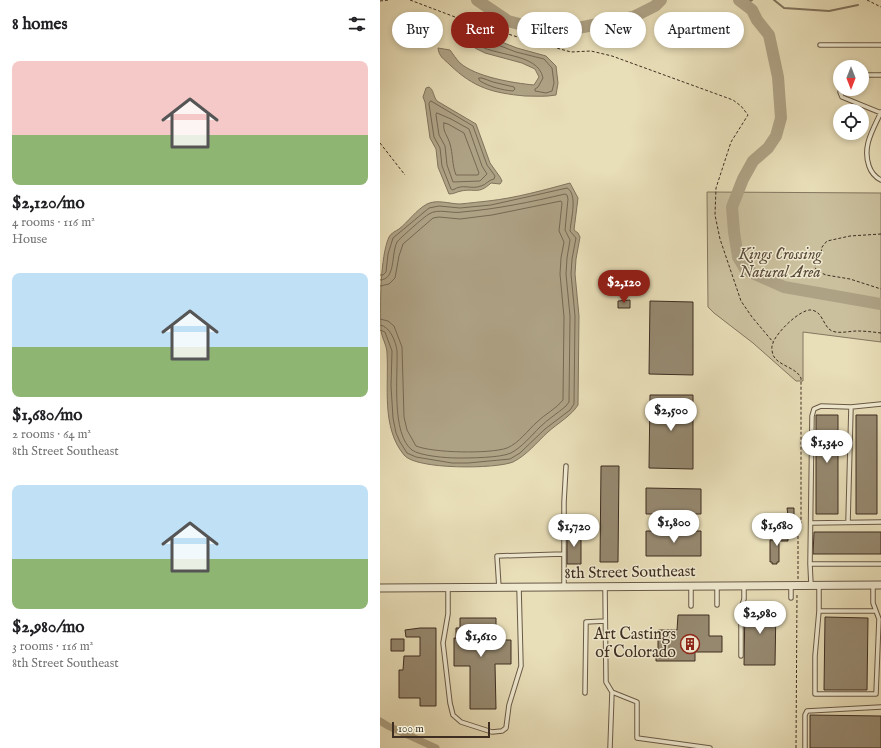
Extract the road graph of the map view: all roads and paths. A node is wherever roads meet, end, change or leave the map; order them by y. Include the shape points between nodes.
1 (389, 0) edge
2 (410, 0) edge
3 (867, 0) edge
4 (380, 1) edge
5 (881, 7) edge
6 (820, 45) dead end
7 (881, 45) edge
8 (869, 75) edge
9 (881, 75) edge
10 (842, 96) edge
11 (881, 113) edge
12 (380, 143) edge
13 (405, 175) dead end
14 (881, 180) edge
15 (881, 234) edge
16 (881, 289) edge
17 (881, 333) edge
18 (773, 342) junction
19 (881, 404) edge
20 (851, 406) junction
21 (566, 466) dead end
22 (848, 522) junction
23 (881, 522) edge
24 (811, 523) junction
25 (563, 554) junction
26 (810, 564) junction
27 (881, 564) edge
28 (744, 585) junction
29 (794, 585) junction
30 (811, 585) junction
31 (819, 585) junction
32 (873, 585) junction
33 (881, 585) edge
34 (691, 586) junction
35 (717, 586) junction
36 (564, 587) junction
37 (605, 587) junction
38 (380, 588) edge
39 (448, 588) junction
40 (499, 588) junction
41 (519, 588) junction
42 (791, 598) dead end
43 (691, 606) dead end
44 (717, 606) dead end
45 (819, 611) junction
46 (876, 611) junction
47 (605, 621) junction
48 (742, 656) dead end
49 (612, 692) junction
50 (585, 693) dead end
51 (881, 707) edge
52 (610, 748) edge
53 (710, 748) edge
54 (796, 748) edge
55 (805, 748) edge

1 - 4 path
2 - 18 path via 462,20 531,41 571,52 591,51 612,56 733,100 742,106 748,115 731,142 716,188 715,215 720,239 741,301
3 - 5 path
6 - 7 lane
8 - 9 lane
10 - 11 lane
11 - 14 lane via 866,152 870,169 876,178
12 - 13 path
15 - 16 path via 850,236 827,241 815,264 817,271 826,275 850,278
17 - 18 path via 833,331 821,316 809,310 792,321
18 - 29 path via 775,358 801,378 801,523 798,529
19 - 20 lane
20 - 22 lane
20 - 24 lane via 821,406 814,410
21 - 25 lane
22 - 23 lane
22 - 24 lane
24 - 26 lane
25 - 36 lane
25 - 40 lane via 497,556
26 - 27 lane
26 - 30 lane
28 - 29 street, 8th Street Southeast
28 - 35 street, 8th Street Southeast
28 - 48 lane via 741,608
29 - 30 street, 8th Street Southeast
29 - 42 lane
29 - 54 path
30 - 31 street, 8th Street Southeast
31 - 32 street, 8th Street Southeast
31 - 45 lane
32 - 33 street, 8th Street Southeast
32 - 46 lane via 873,604
34 - 35 street, 8th Street Southeast
34 - 37 street, 8th Street Southeast
34 - 43 lane
35 - 44 lane
36 - 37 street, 8th Street Southeast
36 - 41 street, 8th Street Southeast
37 - 47 lane
38 - 39 street, 8th Street Southeast
39 - 40 street, 8th Street Southeast
39 - 41 lane via 444,643 453,715 461,722 492,732 506,728 509,706 521,669
40 - 41 street, 8th Street Southeast
45 - 46 lane
45 - 46 lane via 815,694 876,694 879,619
47 - 49 lane via 606,682
47 - 50 lane via 586,622
49 - 52 lane
49 - 53 lane via 637,702 637,738
51 - 55 lane via 807,711

